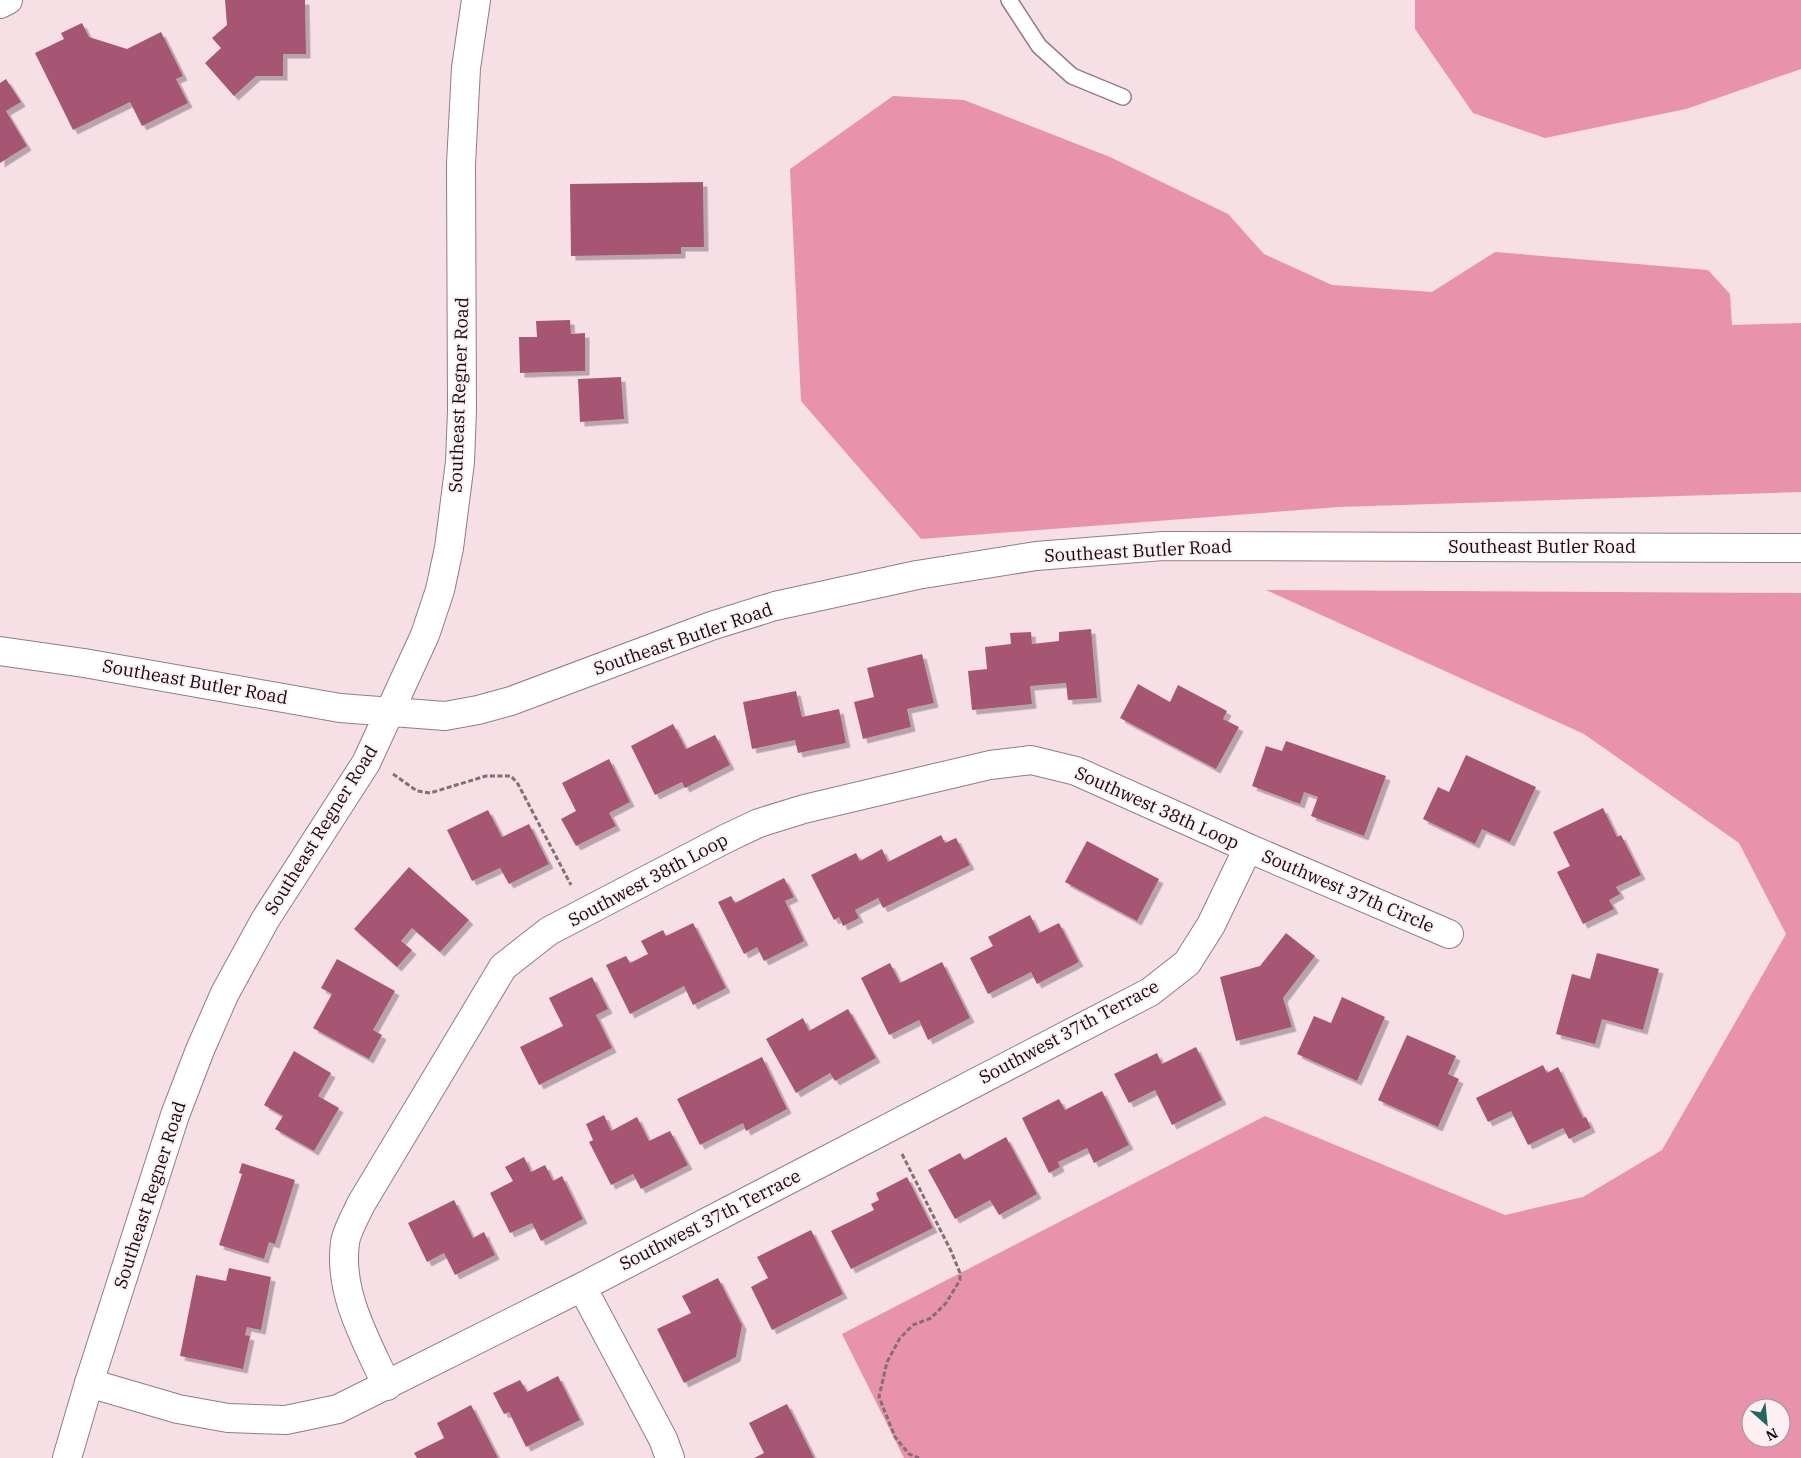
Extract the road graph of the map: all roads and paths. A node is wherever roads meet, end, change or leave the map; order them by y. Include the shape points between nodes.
1 (8, 0) edge
2 (476, 0) edge
3 (1009, 0) edge
4 (0, 4) edge
5 (1123, 97) dead end
6 (1801, 548) edge
7 (0, 651) edge
8 (390, 712) junction
9 (366, 763) junction
10 (1248, 848) junction
11 (585, 912) junction
12 (1449, 934) dead end
13 (889, 1128) junction
14 (582, 1287) junction
15 (89, 1383) junction
16 (386, 1386) junction
17 (67, 1458) edge
18 (670, 1458) edge
19 (919, 1458) edge

1 - 4 street
2 - 8 street, Southeast Regner Road via 466,68 461,164 462,410 455,506 440,590 425,636
3 - 5 lane via 1039,46 1072,76
6 - 8 street, Southeast Butler Road via 1163,546 1036,556 917,575 775,606 478,710 445,716
7 - 8 street, Southeast Butler Road via 340,708
8 - 9 street, Southeast Regner Road
9 - 11 path via 398,776 417,790 430,793 486,776 511,776
9 - 15 street, Southeast Regner Road via 265,920 225,993 175,1115
10 - 11 street, Southwest 38th Loop via 1076,771 1031,760 990,765 758,823
10 - 12 street, Southwest 37th Circle
10 - 13 street, Southwest 37th Terrace via 1211,924 1187,963 1150,992
11 - 16 street, Southwest 38th Loop via 549,931 503,967 361,1204 344,1242 345,1278 356,1318
13 - 14 street, Southwest 37th Terrace
13 - 19 path via 960,1272 960,1280 946,1303 931,1318 913,1325 900,1338 887,1362 879,1397 895,1437 909,1454
14 - 16 street, Southwest 37th Terrace
14 - 18 street
15 - 16 street, Southwest 37th Terrace via 178,1409 228,1418 286,1420 338,1409
15 - 17 street, Southeast Regner Road

